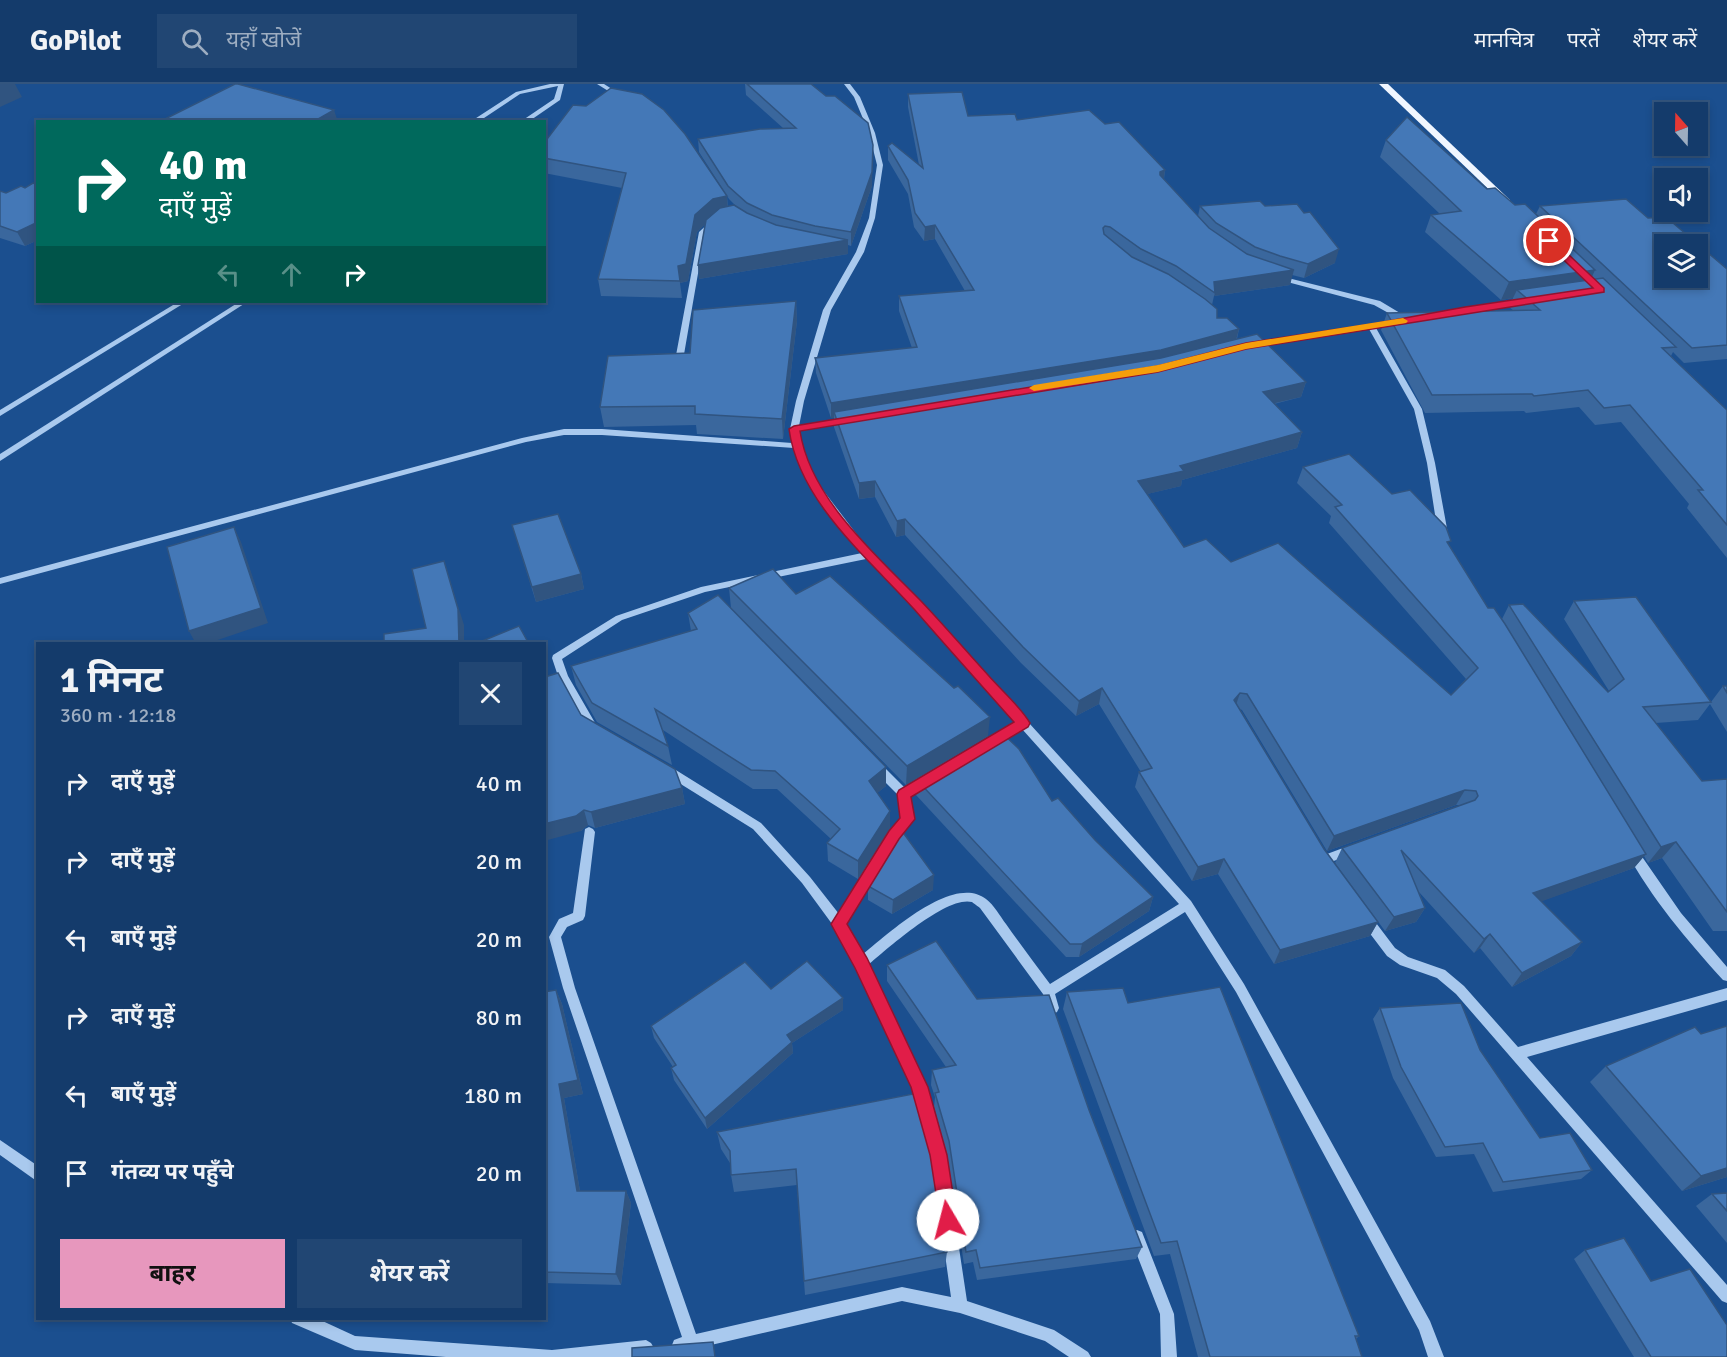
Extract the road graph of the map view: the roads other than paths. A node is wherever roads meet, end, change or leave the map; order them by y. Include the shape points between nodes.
1 (560, 84) edge
2 (600, 84) edge
3 (847, 84) edge
4 (1383, 84) edge
5 (626, 98) edge
6 (475, 120) edge
7 (526, 120) edge
8 (1514, 208) edge
9 (718, 218) edge
10 (1272, 275) edge
11 (1529, 299) edge
12 (180, 303) edge
13 (241, 303) edge
14 (1431, 316) edge
15 (1420, 318) edge
16 (1408, 320) junction
17 (1372, 327) junction
18 (1246, 346) edge
19 (678, 367) edge
20 (0, 414) edge
21 (862, 417) edge
22 (794, 429) junction
23 (797, 446) junction
24 (0, 458) edge
25 (1449, 549) edge
26 (868, 555) junction
27 (0, 581) edge
28 (1023, 723) junction
29 (602, 733) edge
30 (983, 747) edge
31 (870, 760) edge
32 (653, 762) edge
33 (944, 771) edge
34 (904, 794) junction
35 (590, 832) edge
36 (1626, 842) edge
37 (1365, 845) edge
38 (1324, 860) edge
39 (1187, 905) junction
40 (1358, 908) edge
41 (839, 924) junction
42 (861, 963) junction
43 (1727, 976) edge
44 (1048, 992) junction
45 (1727, 994) edge
46 (1059, 1025) edge
47 (1516, 1054) junction
48 (0, 1147) edge
49 (36, 1174) edge
50 (1134, 1229) edge
51 (1727, 1296) edge
52 (960, 1306) junction
53 (301, 1320) edge
54 (692, 1344) junction
55 (552, 1357) edge
56 (1083, 1357) edge
57 (1169, 1357) edge
58 (1436, 1357) edge

1 - 6 street via 518,93
1 - 7 street via 557,100
2 - 5 street
3 - 22 street via 872,133 880,165 872,218 827,310
4 - 8 main road
9 - 19 street via 702,232
10 - 16 street via 1377,303
11 - 14 street
12 - 20 street
13 - 24 street
15 - 16 street
16 - 17 street
17 - 18 street
17 - 25 street via 1418,409 1441,530
21 - 22 street
22 - 23 street
23 - 26 street via 809,478
23 - 27 street via 564,432
26 - 28 street
26 - 29 street via 619,618 557,658 591,727
28 - 30 street
28 - 39 street
31 - 34 street
32 - 41 street via 757,826
33 - 34 street
34 - 41 street via 908,819
35 - 54 street via 579,916 563,923 555,937 569,988
36 - 43 street via 1644,872
37 - 38 street
39 - 44 street
39 - 58 street via 1246,998 1425,1326
40 - 47 street via 1391,952 1404,961 1441,974
41 - 42 street
42 - 44 street via 934,907 973,897 984,904
42 - 52 street via 922,1098 938,1155
44 - 46 street
45 - 47 street
47 - 51 street
48 - 49 street
50 - 57 street via 1167,1314
52 - 54 street via 902,1294
52 - 56 street via 1049,1335
53 - 55 street via 355,1344
54 - 55 street

